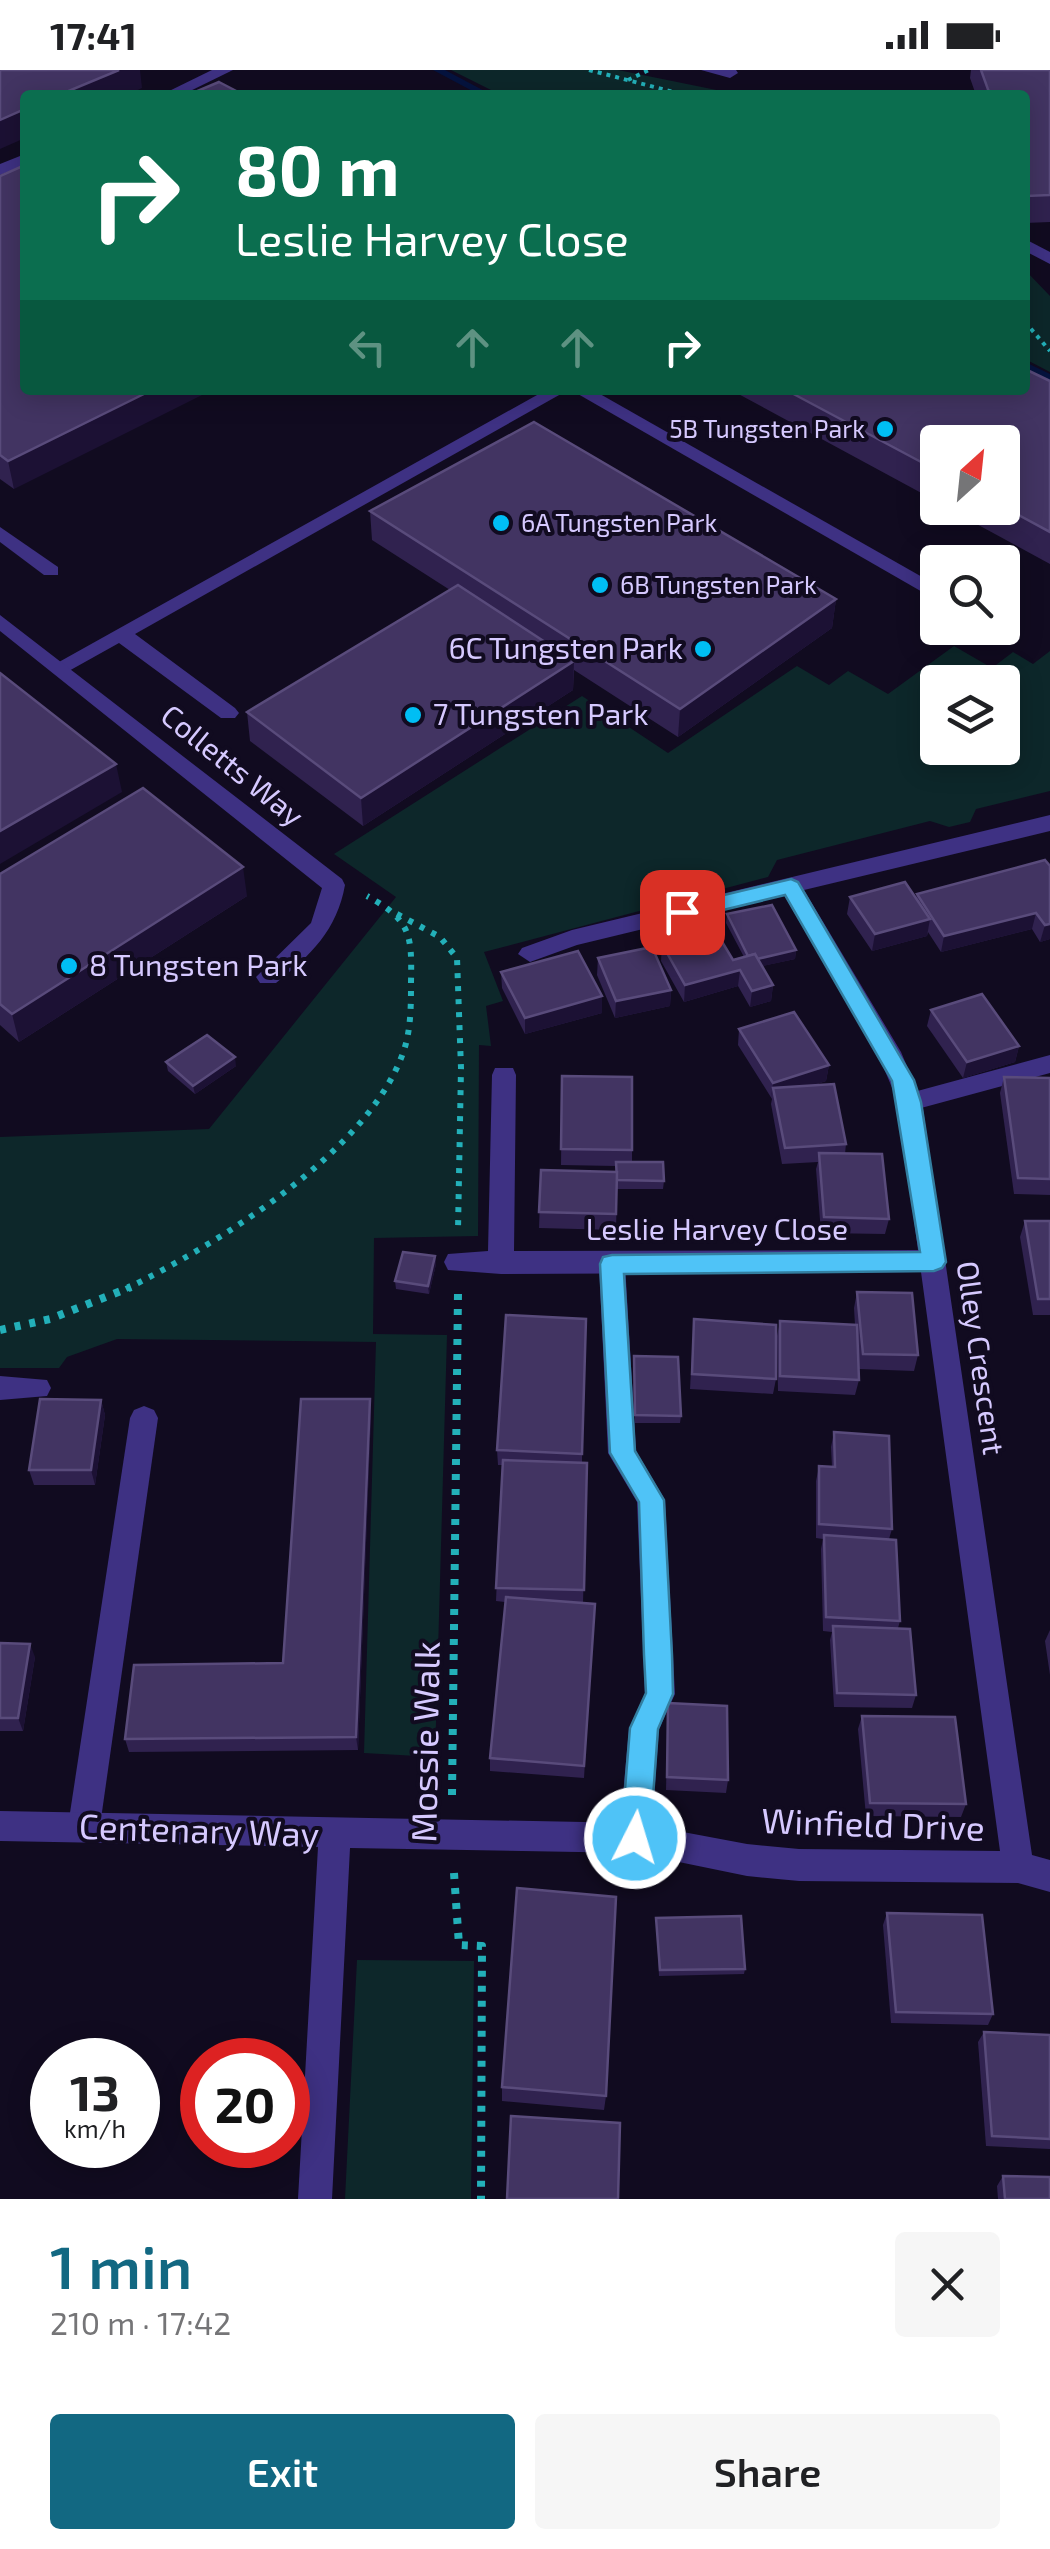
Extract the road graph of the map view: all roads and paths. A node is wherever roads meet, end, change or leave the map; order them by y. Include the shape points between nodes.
1 (224, 70) edge
2 (588, 70) edge
3 (649, 70) edge
4 (709, 70) edge
5 (730, 73) dead end
6 (627, 80) junction
7 (179, 90) edge
8 (666, 90) edge
9 (1030, 328) edge
10 (1050, 350) edge
11 (550, 395) edge
12 (589, 395) edge
13 (0, 533) edge
14 (51, 571) dead end
15 (920, 585) edge
16 (0, 621) edge
17 (120, 634) junction
18 (60, 667) junction
19 (228, 713) dead end
20 (1050, 822) edge
21 (334, 885) junction
22 (791, 887) junction
23 (397, 914) junction
24 (530, 954) dead end
25 (268, 977) dead end
26 (1050, 1064) edge
27 (504, 1075) dead end
28 (910, 1102) junction
29 (457, 1262) junction
30 (934, 1262) junction
31 (500, 1263) junction
32 (612, 1264) junction
33 (0, 1330) edge
34 (0, 1388) edge
35 (36, 1388) dead end
36 (144, 1418) dead end
37 (0, 1826) edge
38 (84, 1826) junction
39 (335, 1832) junction
40 (451, 1832) junction
41 (635, 1838) junction
42 (1018, 1867) junction
43 (1050, 1876) edge
44 (315, 2199) edge
45 (481, 2199) edge

1 - 7 street
2 - 6 path
3 - 6 path
4 - 5 street
6 - 8 path
9 - 10 path
11 - 17 street
12 - 15 street
13 - 14 street
16 - 18 street, Colletts Way
17 - 18 street
17 - 19 street
18 - 21 street, Colletts Way
20 - 22 street
21 - 23 path
21 - 25 street via 330,914 309,943
22 - 24 street via 572,938
22 - 28 street, Olley Crescent via 892,1058
23 - 29 path via 453,948 456,958
23 - 33 path via 412,934 402,1056 325,1160 261,1212 140,1282 88,1306
26 - 28 street
27 - 31 street
28 - 30 street, Olley Crescent
29 - 31 street, Leslie Harvey Close
29 - 40 path, Mossie Walk
30 - 32 street, Leslie Harvey Close
30 - 42 street, Olley Crescent
31 - 32 street, Leslie Harvey Close
32 - 41 street via 622,1453 652,1500 660,1694 644,1728
34 - 35 street
36 - 38 street
37 - 38 street, Centenary Way
38 - 39 street, Centenary Way
39 - 40 street, Winfield Drive
39 - 44 street, Centenary Way
40 - 41 street, Winfield Drive
40 - 45 path, Mossie Walk via 459,1946 482,1946
41 - 42 street, Winfield Drive via 799,1865
42 - 43 street, Winfield Drive

